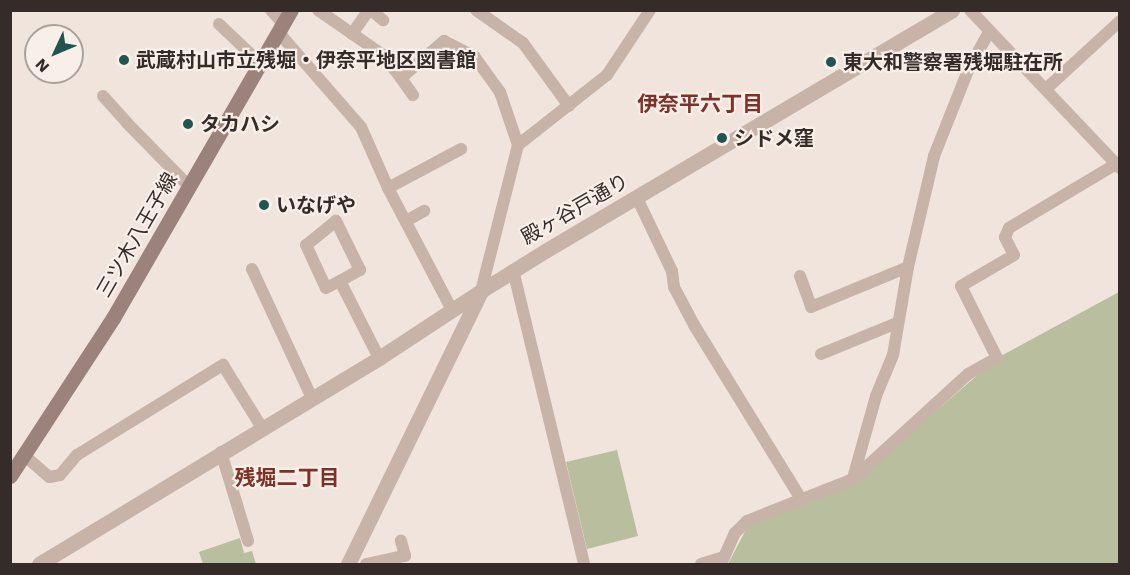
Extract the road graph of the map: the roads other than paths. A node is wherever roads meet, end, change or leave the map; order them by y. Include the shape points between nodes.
1 (271, 10) edge
2 (318, 10) edge
3 (370, 10) edge
4 (476, 10) edge
5 (650, 10) edge
6 (952, 10) edge
7 (970, 10) edge
8 (383, 20) dead end
9 (1119, 21) edge
10 (284, 22) edge
11 (219, 24) dead end
12 (989, 32) junction
13 (352, 34) junction
14 (261, 64) junction
15 (401, 78) junction
16 (1046, 90) junction
17 (413, 95) dead end
18 (103, 96) dead end
19 (569, 106) junction
20 (518, 145) junction
21 (461, 149) dead end
22 (1118, 166) edge
23 (190, 187) junction
24 (388, 188) junction
25 (637, 198) junction
26 (424, 211) dead end
27 (406, 221) junction
28 (908, 267) junction
29 (252, 269) dead end
30 (513, 270) junction
31 (800, 276) dead end
32 (340, 281) junction
33 (482, 291) junction
34 (452, 310) junction
35 (897, 323) junction
36 (821, 354) dead end
37 (379, 358) junction
38 (312, 398) junction
39 (262, 428) junction
40 (221, 452) junction
41 (25, 456) junction
42 (10, 476) edge
43 (852, 479) junction
44 (801, 499) junction
45 (248, 541) dead end
46 (401, 541) dead end
47 (723, 561) edge
48 (39, 564) edge
49 (348, 564) edge
50 (366, 564) edge
51 (584, 564) edge
52 (701, 564) edge

1 - 10 street
2 - 13 street
3 - 8 street
3 - 13 street
4 - 19 street via 523,43
5 - 19 street via 608,75
6 - 25 street, 殿ヶ谷戸通り
7 - 12 street
9 - 16 street
10 - 14 main road, 三ツ木八王子線
10 - 24 street via 361,127
11 - 14 street
12 - 16 street
12 - 28 street via 969,68 934,156
13 - 15 street via 383,55
14 - 23 main road, 三ツ木八王子線
15 - 17 street
15 - 20 street via 444,41 474,56 500,92
16 - 22 street
18 - 23 street
19 - 20 street
20 - 33 street
21 - 24 street
22 - 43 street via 1009,228 1005,237 1014,255 961,286 997,358 968,374
23 - 41 main road, 三ツ木八王子線
24 - 27 street
25 - 30 street, 殿ヶ谷戸通り
25 - 44 street via 694,325
26 - 27 street
27 - 34 street
28 - 31 street via 811,307
28 - 35 street
29 - 38 street
30 - 33 street, 殿ヶ谷戸通り
30 - 51 street
32 - 32 street via 326,288 306,245 336,221 360,270
32 - 37 street
33 - 34 street
33 - 49 street, 殿ヶ谷戸通り
34 - 37 street
35 - 36 street
35 - 43 street via 893,355 876,396
37 - 38 street
38 - 39 street
39 - 40 street
39 - 41 street via 223,365 77,455 60,475 49,477
40 - 45 street
40 - 48 street
41 - 42 main road, 三ツ木八王子線
43 - 44 street
44 - 47 street via 747,521 735,533
46 - 50 street via 405,556
47 - 52 street

